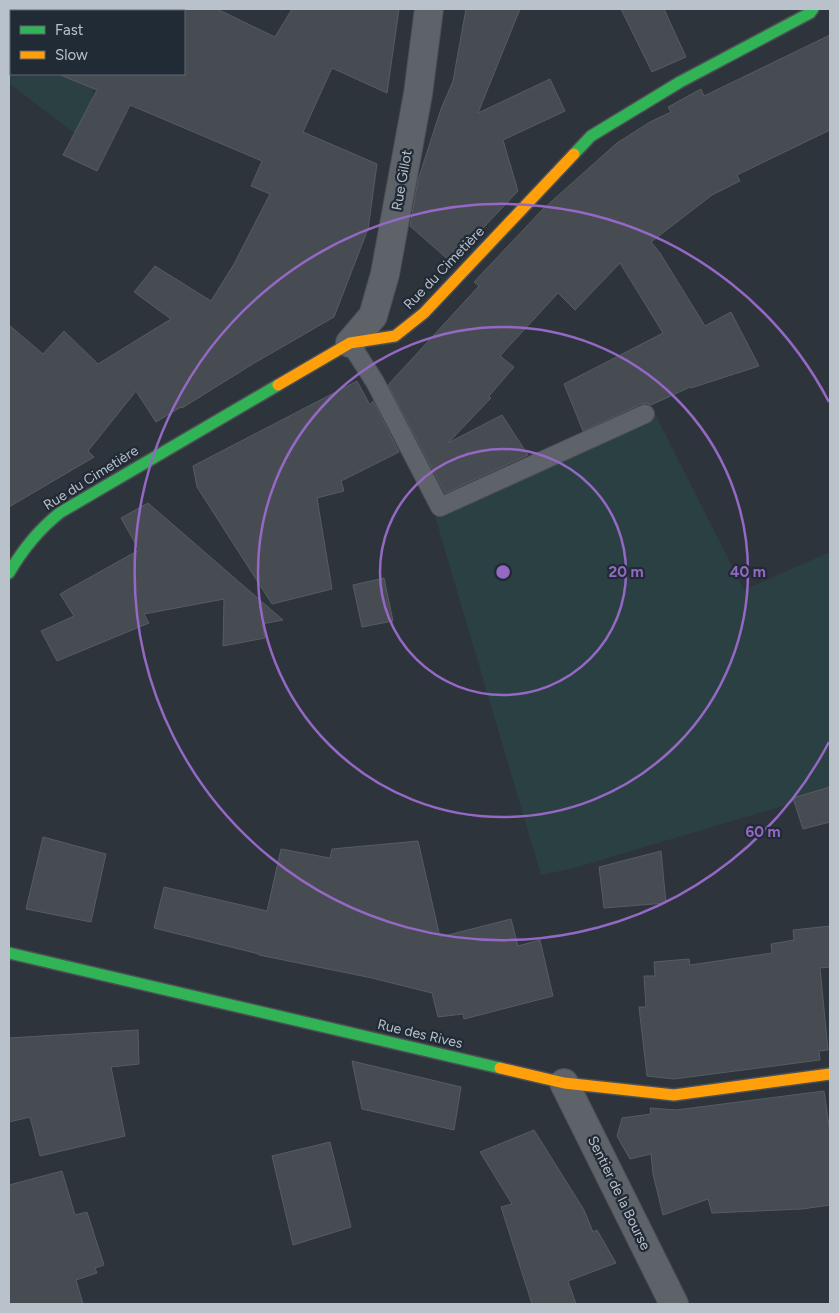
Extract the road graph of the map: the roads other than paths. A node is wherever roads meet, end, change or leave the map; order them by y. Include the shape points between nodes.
1 (429, 9) edge
2 (814, 9) edge
3 (350, 342) junction
4 (645, 414) dead end
5 (9, 573) edge
6 (9, 954) edge
7 (830, 1074) edge
8 (564, 1083) junction
9 (674, 1304) edge

1 - 3 street, Rue Gillot via 418,94 384,274 373,316
2 - 3 street, Rue du Cimetière via 680,82 591,136 424,313 394,336
3 - 4 lane via 375,382 440,508
3 - 5 street, Rue du Cimetière via 53,516 21,552
6 - 8 street, Rue des Rives
7 - 8 street, Rue des Rives via 674,1095
8 - 9 street, Sentier de la Bourse

